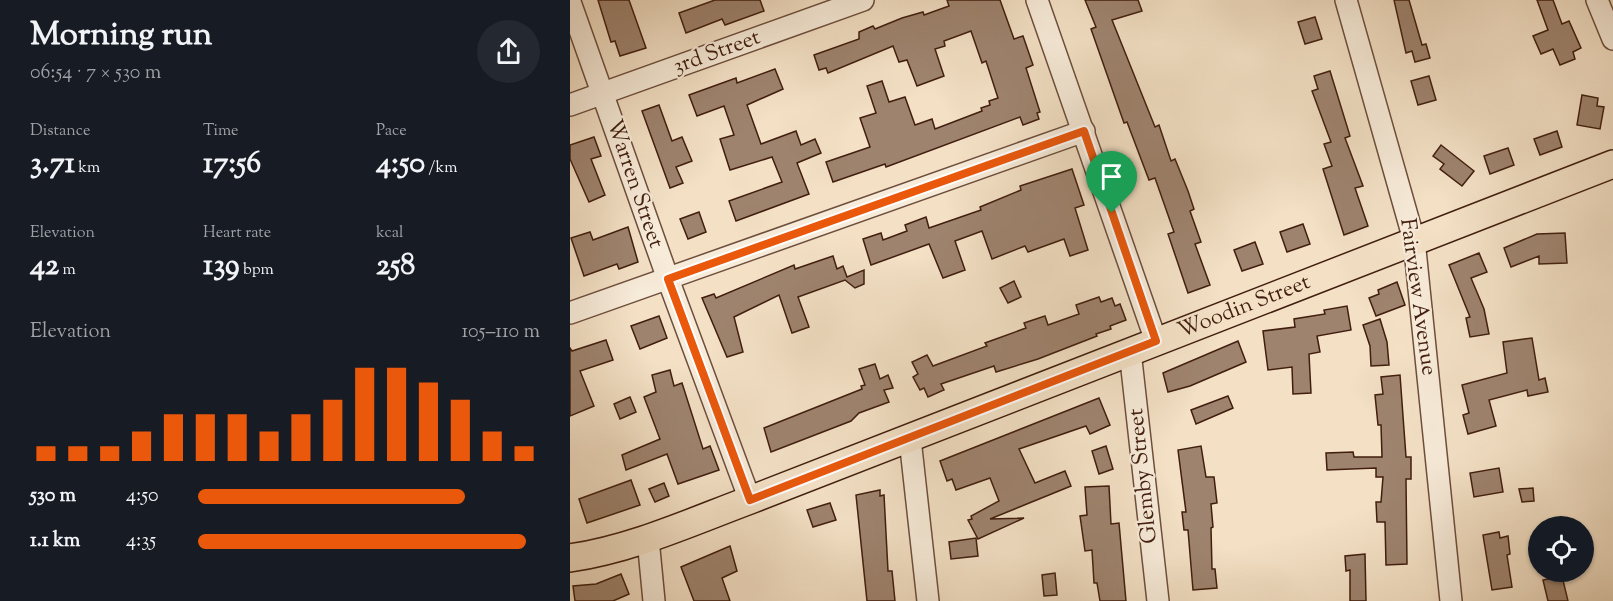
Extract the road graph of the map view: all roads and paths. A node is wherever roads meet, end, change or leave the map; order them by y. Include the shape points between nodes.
1 (863, 0) edge
2 (1037, 0) edge
3 (1346, 0) edge
4 (1597, 0) edge
5 (570, 2) edge
6 (1613, 39) edge
7 (602, 94) junction
8 (570, 105) edge
9 (1084, 131) junction
10 (1613, 164) edge
11 (1414, 240) junction
12 (668, 279) junction
13 (570, 313) edge
14 (1156, 341) junction
15 (1130, 351) junction
16 (910, 439) junction
17 (750, 500) junction
18 (648, 539) junction
19 (570, 558) edge
20 (654, 601) edge
21 (928, 601) edge
22 (1158, 601) edge
23 (1451, 601) edge

1 - 7 street, 3rd Street
2 - 9 street
3 - 11 street, Fairview Avenue
4 - 6 street
5 - 7 street, Warren Street
7 - 8 street, 3rd Street
7 - 12 street, Warren Street
9 - 12 street
9 - 14 street
10 - 11 main road, Woodin Street
11 - 14 main road, Woodin Street
11 - 23 street, Fairview Avenue
12 - 13 street
12 - 17 street, Warren Street
14 - 15 main road, Woodin Street
15 - 16 main road, Woodin Street
15 - 22 street, Glemby Street
16 - 17 main road, Woodin Street
16 - 21 street
17 - 18 main road, Woodin Street
18 - 19 main road, Woodin Street
18 - 20 street

